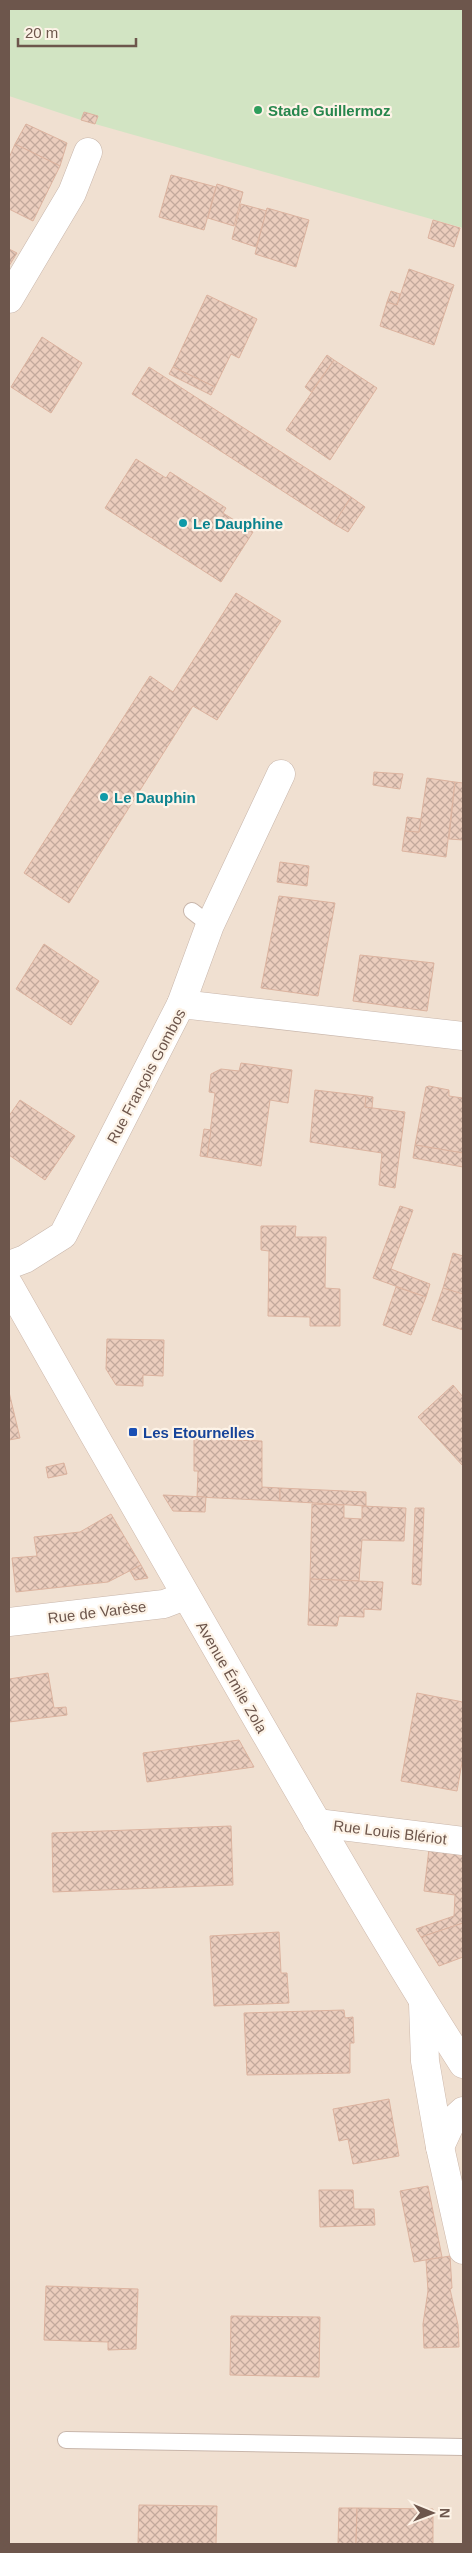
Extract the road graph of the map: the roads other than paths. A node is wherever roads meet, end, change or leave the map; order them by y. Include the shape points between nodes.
1 (88, 152) dead end
2 (9, 298) edge
3 (281, 774) dead end
4 (181, 1004) junction
5 (463, 1036) edge
6 (9, 1265) edge
7 (9, 1285) edge
8 (185, 1596) junction
9 (9, 1622) edge
10 (317, 1823) junction
11 (463, 1841) edge
12 (423, 2002) junction
13 (463, 2064) edge
14 (463, 2111) edge
15 (440, 2147) junction
16 (463, 2250) edge
17 (66, 2440) dead end
18 (463, 2447) edge

1 - 2 street via 72,193
3 - 4 street via 201,918
4 - 5 street, Rue François Gombos
4 - 6 street, Rue François Gombos via 63,1235 25,1259
7 - 8 street, Avenue Émile Zola
8 - 9 street, Rue de Varèse via 164,1604
8 - 10 street, Avenue Émile Zola
10 - 11 street, Rue Louis Blériot
10 - 12 street, Avenue Émile Zola
12 - 13 street, Avenue Émile Zola
12 - 15 street via 425,2061
14 - 15 street via 452,2121
15 - 16 street
17 - 18 lane

